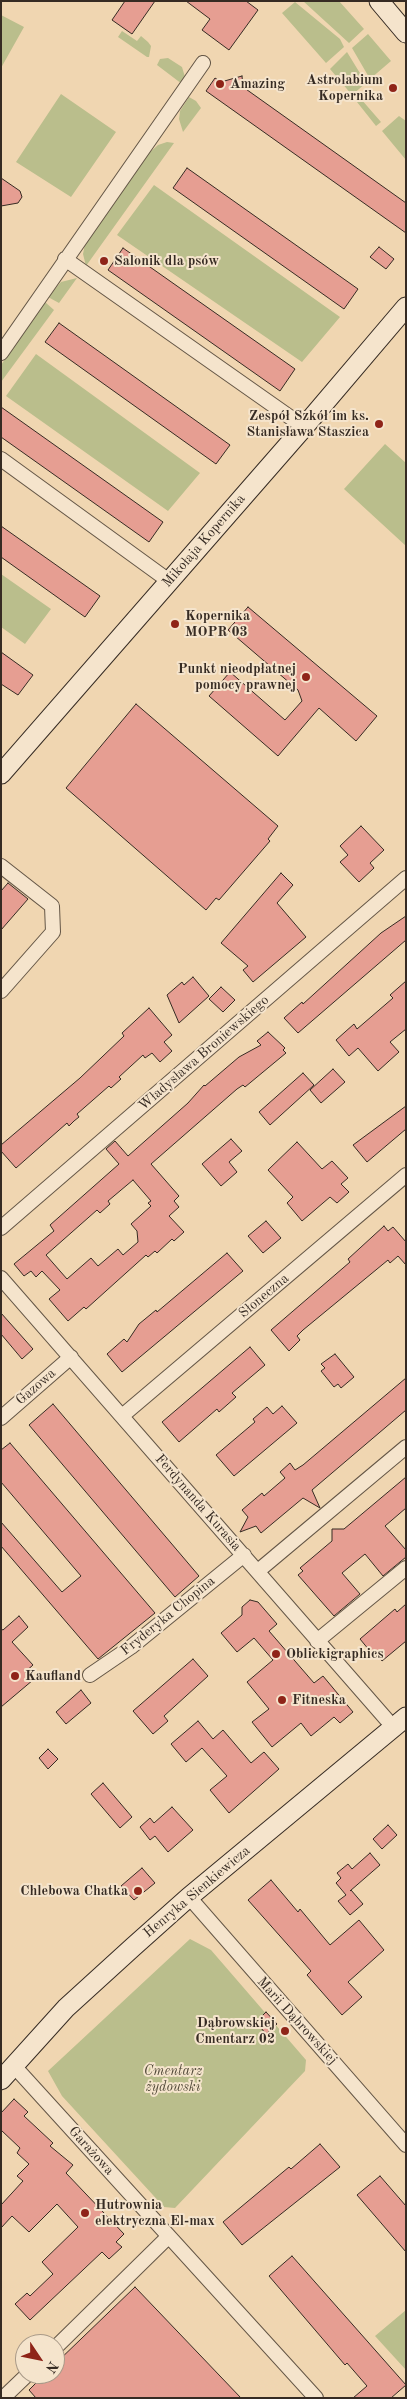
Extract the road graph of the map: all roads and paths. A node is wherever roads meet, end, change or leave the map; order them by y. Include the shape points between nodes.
1 (379, 1) edge
2 (406, 33) edge
3 (203, 63) dead end
4 (65, 259) junction
5 (406, 307) edge
6 (1, 353) edge
7 (304, 428) junction
8 (1, 459) edge
9 (169, 581) junction
10 (1, 774) edge
11 (1, 866) edge
12 (406, 878) edge
13 (1, 991) edge
14 (406, 1175) edge
15 (1, 1228) edge
16 (1, 1278) edge
17 (70, 1357) junction
18 (122, 1416) junction
19 (1, 1418) edge
20 (406, 1447) edge
21 (244, 1555) junction
22 (406, 1568) edge
23 (258, 1571) junction
24 (317, 1641) junction
25 (90, 1675) dead end
26 (400, 1723) edge
27 (189, 1897) junction
28 (14, 2066) junction
29 (1, 2080) edge
30 (406, 2145) edge
31 (168, 2237) junction
32 (65, 2338) edge
33 (18, 2384) edge
34 (3, 2398) edge
35 (316, 2398) edge

1 - 2 street
3 - 4 street
4 - 6 street
4 - 7 street
5 - 7 street, Mikołaja Kopernika
7 - 9 street, Mikołaja Kopernika
8 - 9 street
9 - 10 street, Mikołaja Kopernika
11 - 13 street via 52,906 53,932
12 - 15 street, Władysława Broniewskiego
14 - 18 street, Słoneczna
16 - 17 street, Ferdynanda Kurasia
17 - 18 street, Ferdynanda Kurasia
17 - 19 street, Gazowa
18 - 21 street, Ferdynanda Kurasia
20 - 23 street
21 - 23 street, Ferdynanda Kurasia
21 - 25 street, Fryderyka Chopina via 131,1647
22 - 24 street
23 - 24 street, Ferdynanda Kurasia
24 - 26 street, Ferdynanda Kurasia
26 - 27 street, Henryka Sienkiewicza
27 - 28 street, Henryka Sienkiewicza via 66,2008
27 - 30 street, Marii Dąbrowskiej
28 - 29 street, Henryka Sienkiewicza
28 - 31 street, Garażowa
31 - 32 street
31 - 35 street, Garażowa
33 - 34 street

